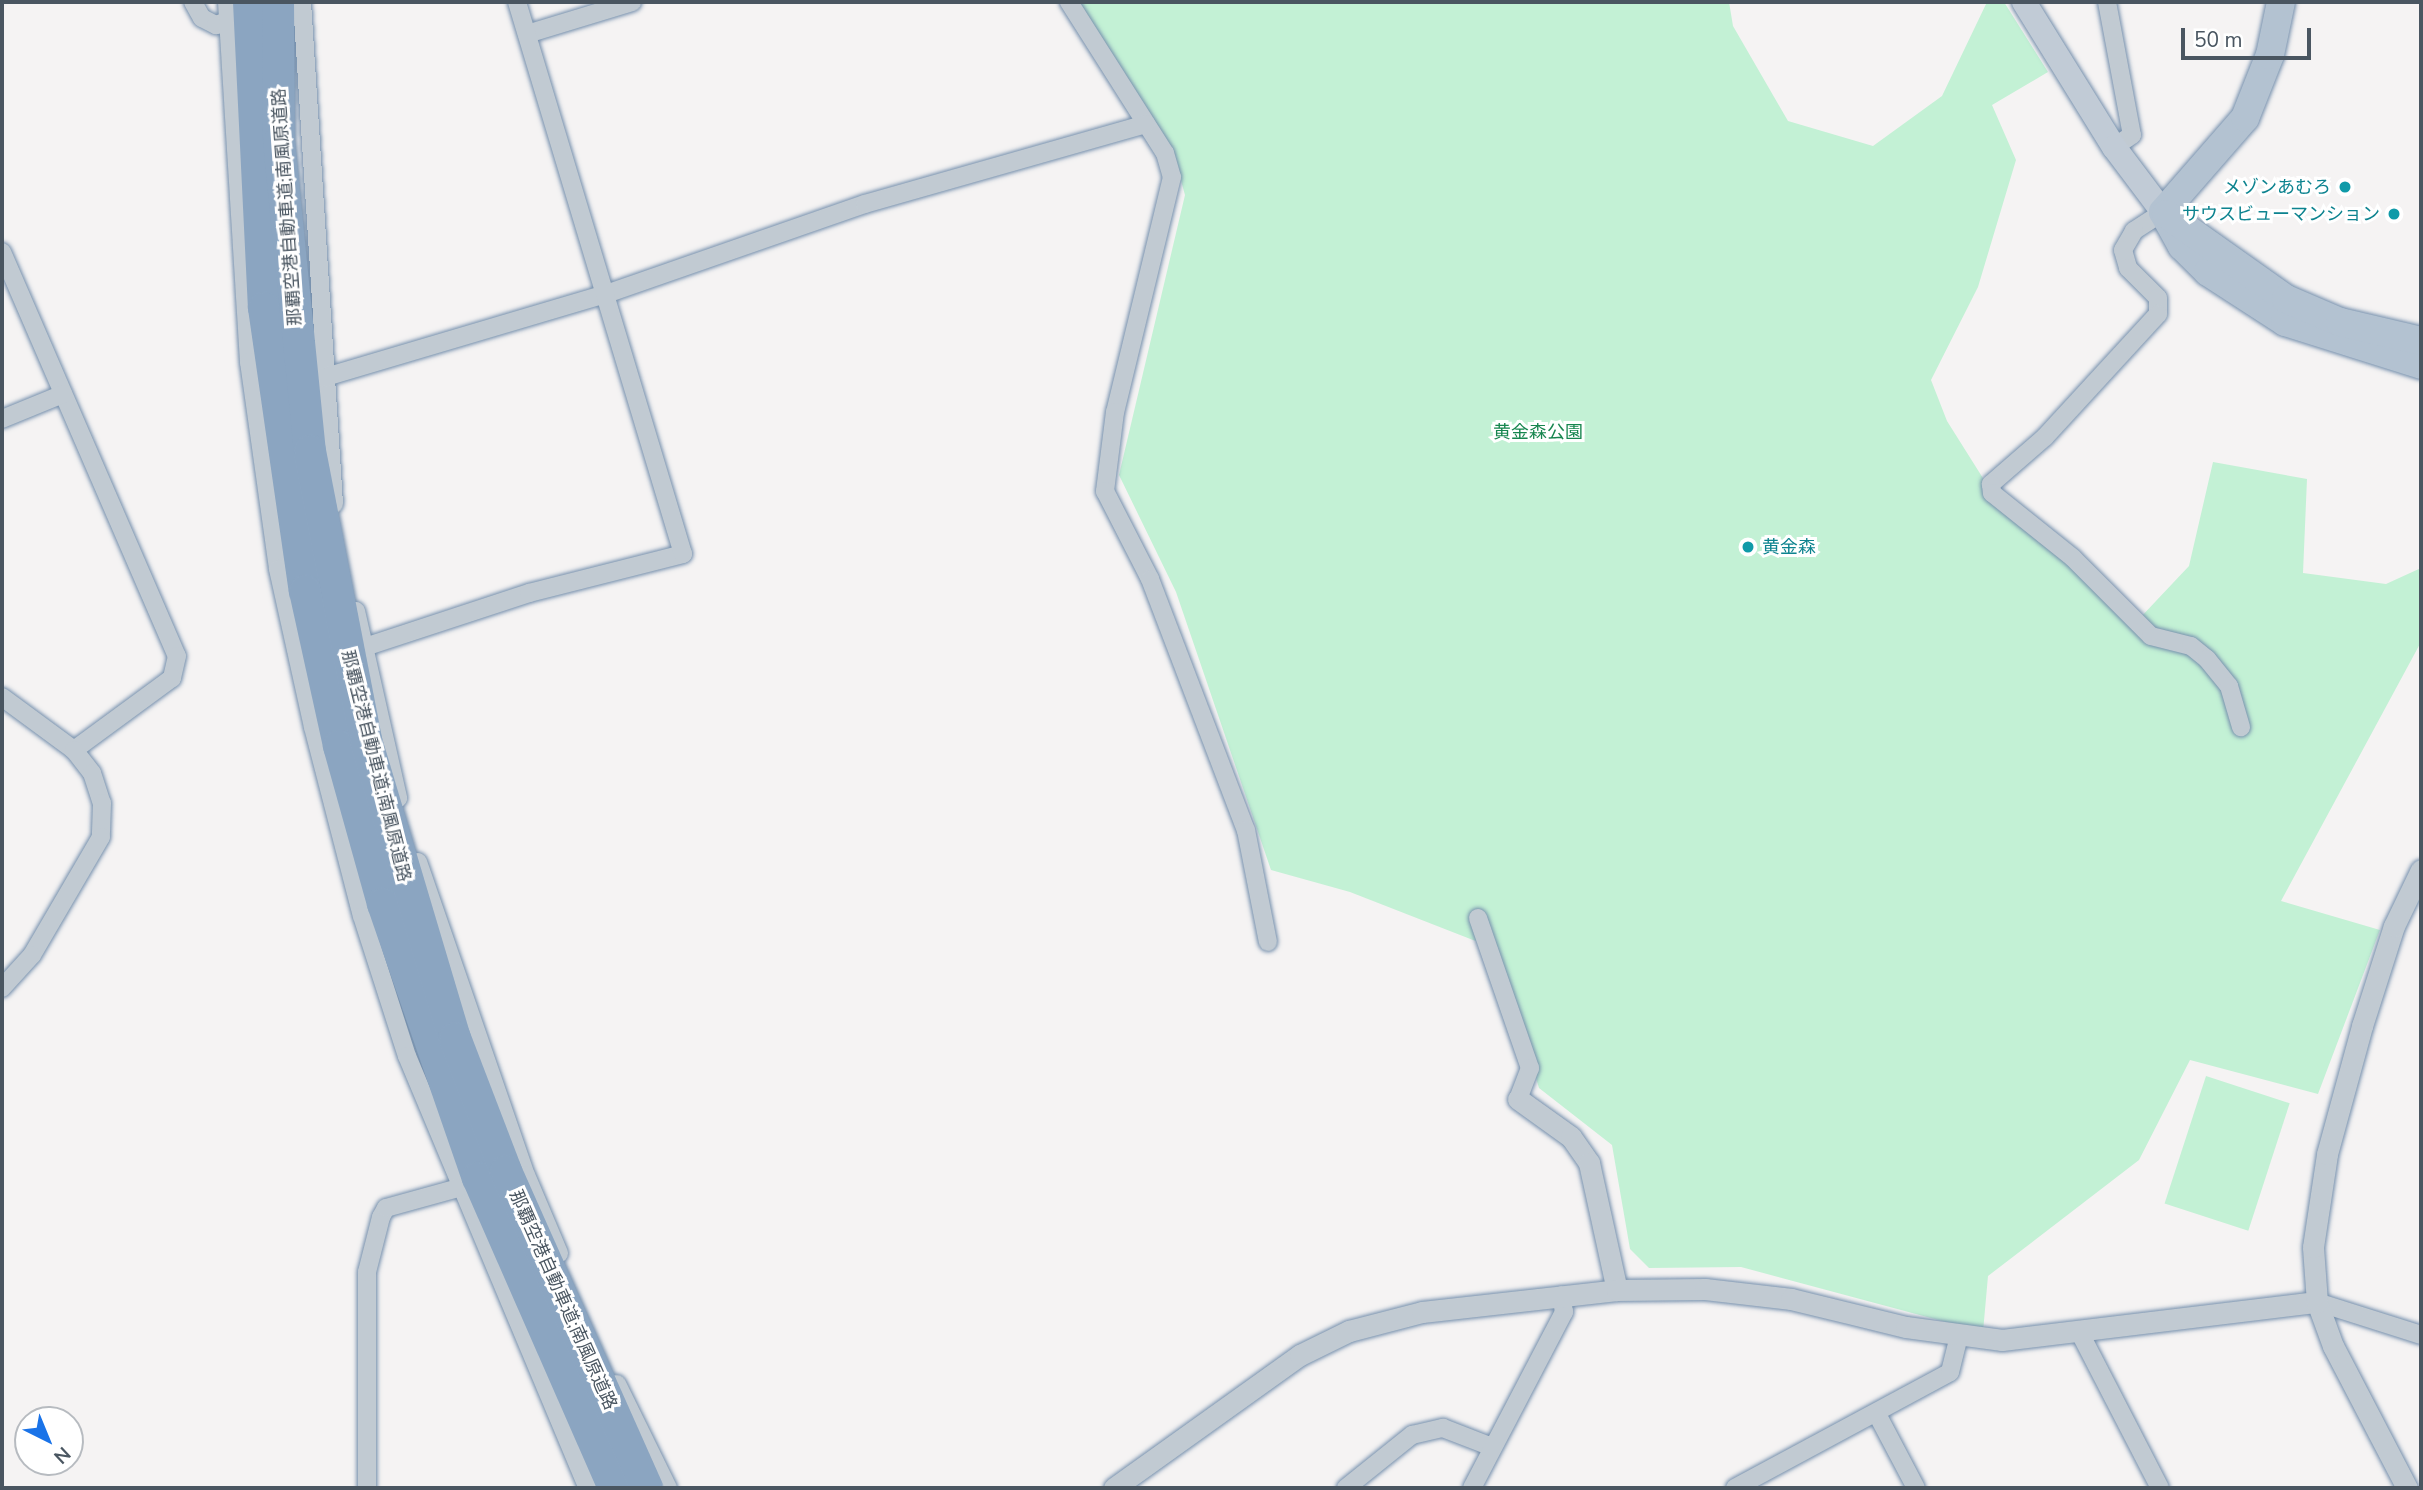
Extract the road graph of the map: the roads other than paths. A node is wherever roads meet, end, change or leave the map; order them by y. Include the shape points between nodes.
1 (193, 2) edge
2 (227, 2) edge
3 (278, 2) edge
4 (302, 2) edge
5 (517, 2) edge
6 (632, 2) edge
7 (2024, 2) edge
8 (2108, 2) edge
9 (2281, 2) edge
10 (1066, 3) edge
11 (238, 11) edge
12 (527, 34) junction
13 (1146, 124) junction
14 (2113, 147) junction
15 (2163, 212) junction
16 (2, 252) edge
17 (606, 294) junction
18 (2421, 341) edge
19 (2421, 365) edge
20 (322, 378) junction
21 (63, 394) junction
22 (2, 419) edge
23 (365, 647) junction
24 (2, 697) edge
25 (2241, 727) dead end
26 (74, 750) junction
27 (2421, 870) edge
28 (1478, 918) dead end
29 (1268, 942) dead end
30 (2, 988) edge
31 (1518, 1099) joint
32 (458, 1188) junction
33 (1617, 1290) junction
34 (1561, 1295) junction
35 (2317, 1302) junction
36 (2081, 1335) junction
37 (2421, 1335) edge
38 (1959, 1337) junction
39 (1878, 1416) junction
40 (1492, 1447) junction
41 (367, 1488) edge
42 (588, 1488) edge
43 (614, 1488) edge
44 (647, 1488) edge
45 (667, 1488) edge
46 (1114, 1488) edge
47 (1346, 1488) edge
48 (1472, 1488) edge
49 (1735, 1488) edge
50 (1916, 1488) edge
51 (2160, 1488) edge
52 (2407, 1488) edge

1 - 11 street via 202,18 216,25
2 - 11 street
3 - 44 highway, 那覇空港自動車道;南風原道路 via 279,142 310,451 366,740 455,1038 506,1171
4 - 20 street
5 - 12 street
6 - 12 street
7 - 14 main road
8 - 14 street via 2132,135
9 - 15 main road via 2270,55 2245,118
10 - 13 street
11 - 32 street via 248,362 278,569 362,916
11 - 43 highway, 那覇空港自動車道;南風原道路 via 265,321 304,591 339,746 391,930 478,1178
12 - 17 street
13 - 17 street via 865,204
13 - 29 street via 1165,153 1172,189 1115,412 1105,491 1150,579 1246,830
14 - 15 main road
15 - 18 main road via 2286,299 2340,322
15 - 19 main road via 2182,246 2208,272 2285,322
15 - 25 street via 2134,231 2123,250 2128,268 2158,298 2158,314 2045,437 1991,484 1992,493 2073,558 2151,636 2191,646 2207,659 2229,686
16 - 21 street
17 - 20 street
17 - 23 street via 683,554 529,593
20 - 23 street via 338,543
21 - 22 street
21 - 26 street via 178,667
23 - 45 street via 401,814 526,1175
24 - 26 street
26 - 30 street via 92,773 102,803 101,837 32,955
27 - 35 street via 2377,974 2327,1154 2313,1247
28 - 31 street via 1530,1068
31 - 33 street via 1571,1137 1589,1163
32 - 41 street via 386,1208 381,1217 367,1272
32 - 42 street
33 - 34 street
33 - 38 street via 1748,1292
34 - 40 street via 1564,1312
34 - 46 street via 1422,1312 1349,1331 1270,1373
35 - 36 street
35 - 37 street
35 - 52 street
36 - 38 street
36 - 51 street
38 - 39 street via 1950,1372
39 - 49 street
39 - 50 street
40 - 47 street via 1443,1428 1412,1435
40 - 48 street

